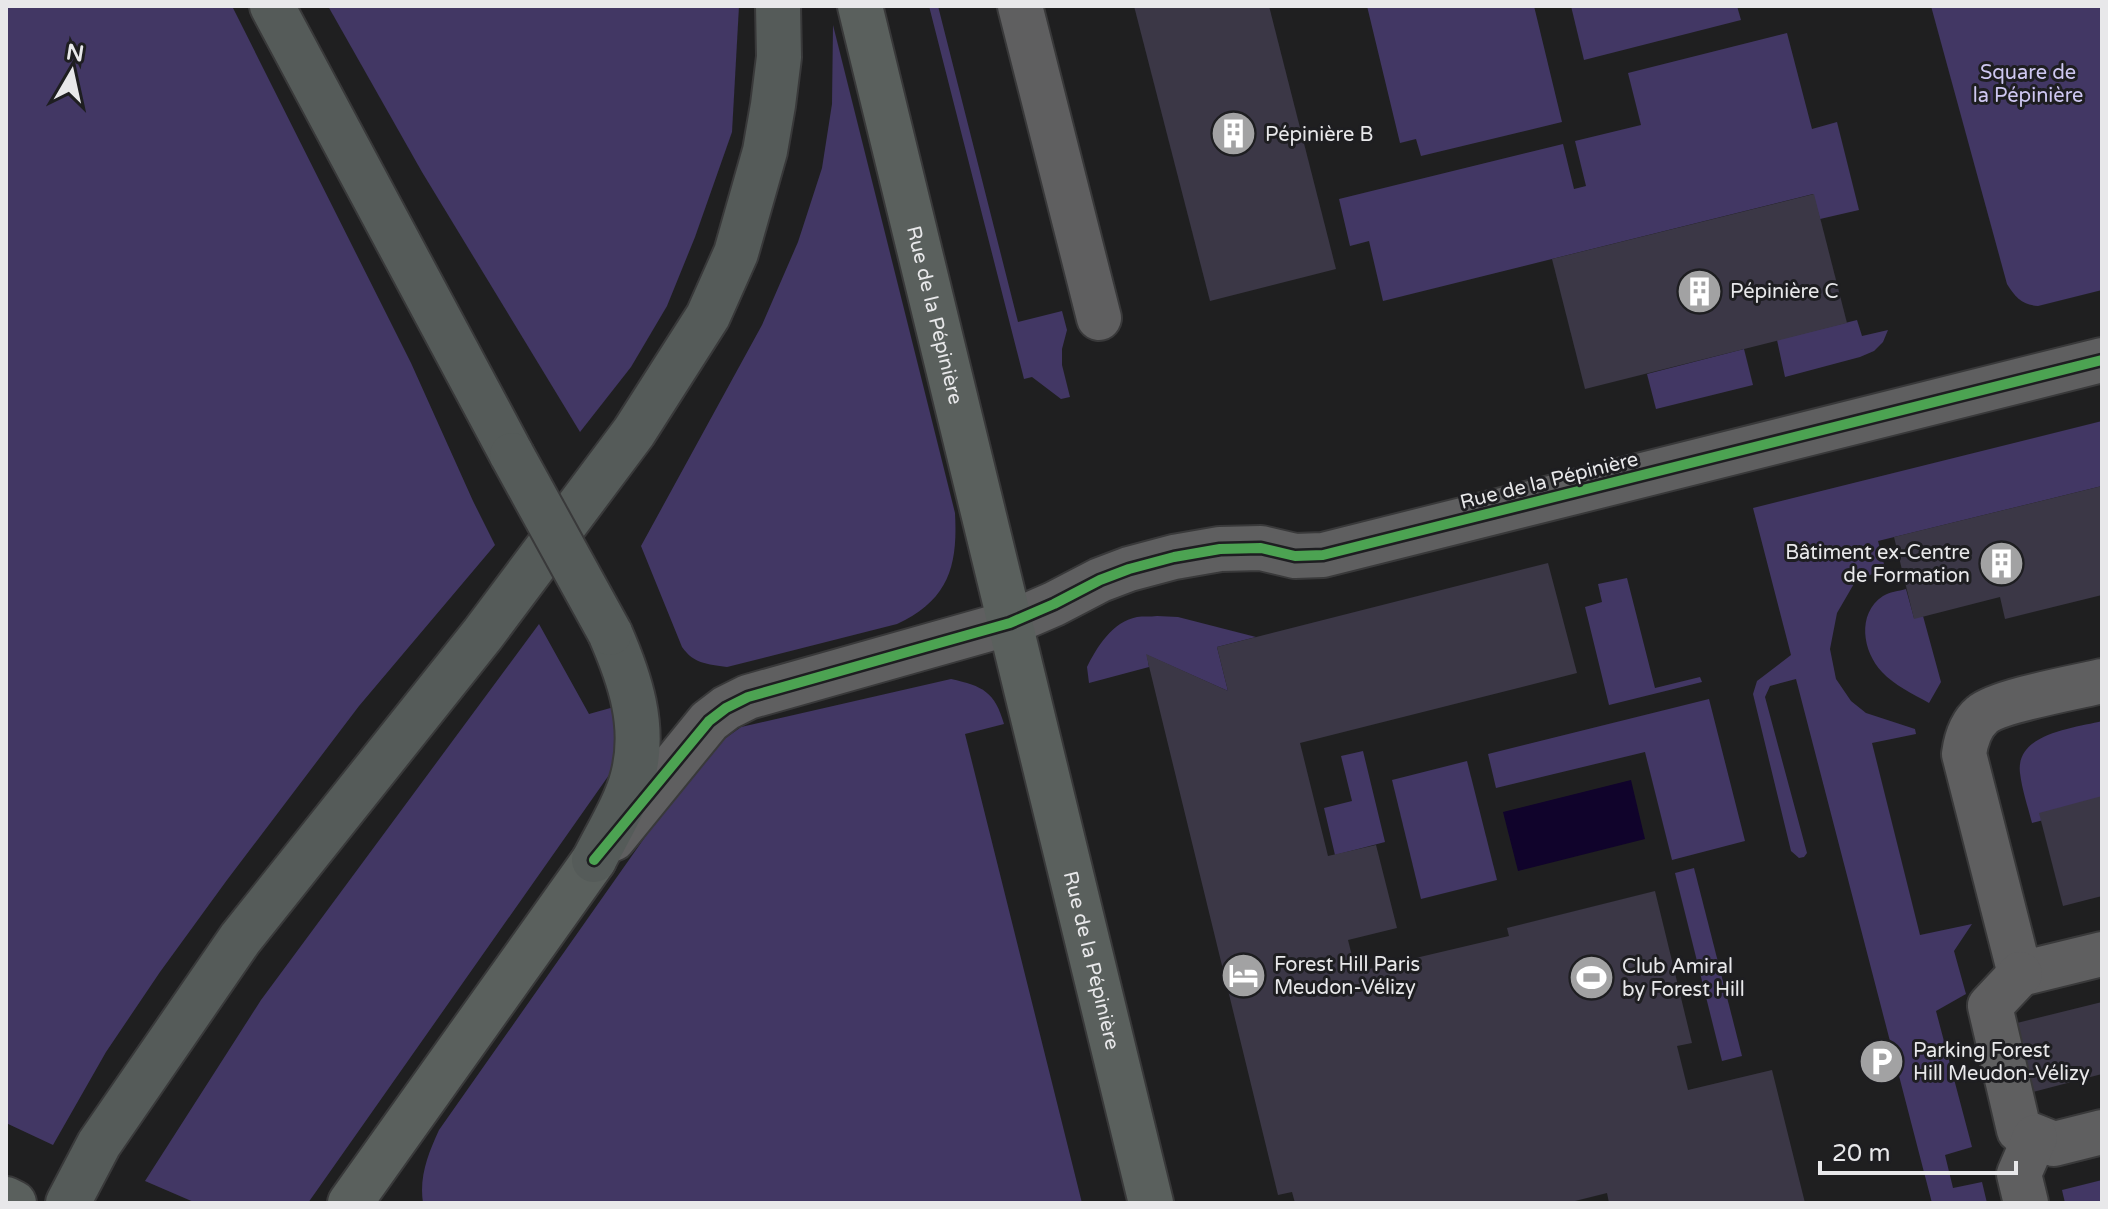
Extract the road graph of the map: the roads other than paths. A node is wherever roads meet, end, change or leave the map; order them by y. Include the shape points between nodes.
1 (272, 6) edge
2 (778, 6) edge
3 (860, 6) edge
4 (1020, 6) edge
5 (1099, 318) dead end
6 (2102, 360) edge
7 (1010, 623) junction
8 (2102, 681) edge
9 (594, 860) junction
10 (2102, 954) edge
11 (2020, 974) junction
12 (2102, 1132) edge
13 (2035, 1137) junction
14 (6, 1199) edge
15 (14, 1203) edge
16 (68, 1203) edge
17 (350, 1203) edge
18 (1151, 1203) edge
19 (2026, 1203) edge

1 - 9 highway, bridge via 610,633 633,692 639,732 633,776
2 - 16 highway via 779,57 765,151 736,253 708,316 634,432 483,634 240,939 99,1144
3 - 7 main road, Rue de la Pépinière
4 - 5 street
6 - 7 street, Rue de la Pépinière via 1323,555 1295,556 1261,548 1174,557 1100,580
7 - 9 street via 748,697 726,708 688,745
7 - 18 main road, Rue de la Pépinière
8 - 11 street via 2006,704 1982,715 1968,735 1964,754
9 - 17 main road
10 - 11 street
11 - 13 street via 1990,1006 2019,1130
12 - 13 street via 2054,1144
13 - 19 street via 2019,1174
14 - 15 main road

